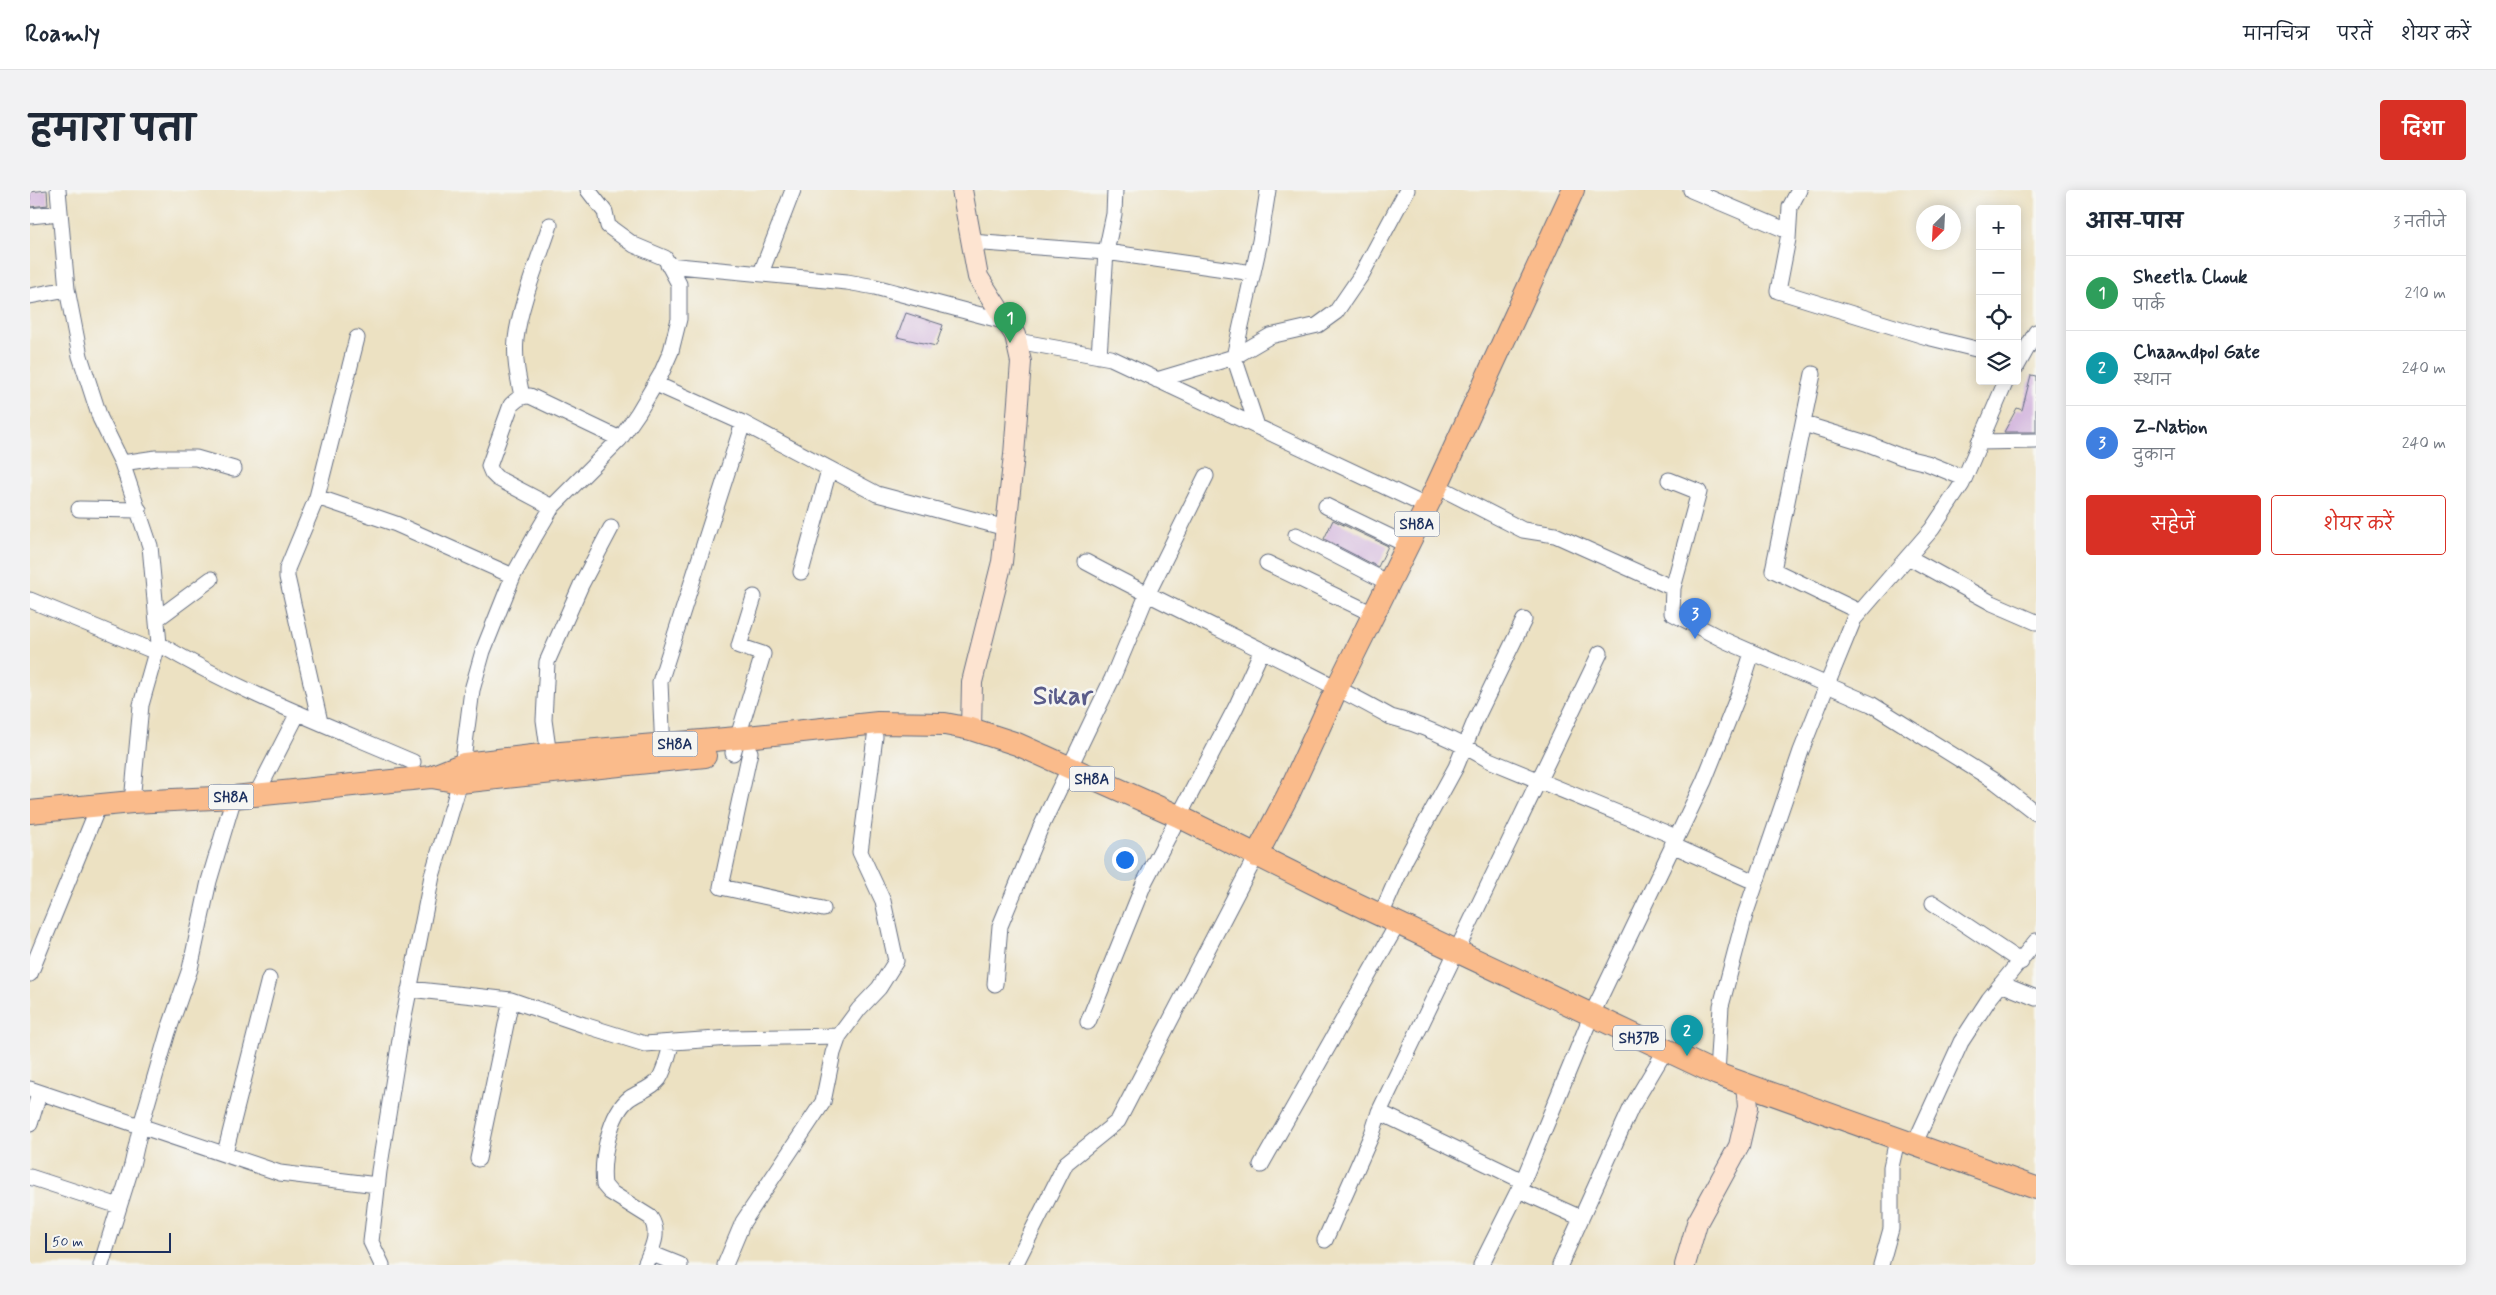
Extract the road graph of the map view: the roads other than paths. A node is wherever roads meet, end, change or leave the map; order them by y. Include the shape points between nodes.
1 (58, 190) edge
2 (588, 190) edge
3 (793, 190) edge
4 (962, 190) edge
5 (1115, 190) edge
6 (1268, 190) edge
7 (1407, 190) edge
8 (1573, 190) edge
9 (1691, 190) edge
10 (1799, 190) edge
11 (60, 213) junction
12 (30, 216) edge
13 (550, 225) dead end
14 (1788, 231) junction
15 (972, 242) junction
16 (1106, 252) junction
17 (668, 264) junction
18 (761, 273) junction
19 (1253, 273) junction
20 (67, 288) junction
21 (30, 296) edge
22 (1007, 322) junction
23 (2036, 332) edge
24 (357, 338) dead end
25 (1017, 341) junction
26 (1976, 349) edge
27 (1099, 356) junction
28 (1234, 357) junction
29 (2021, 359) edge
30 (1813, 374) dead end
31 (1158, 380) junction
32 (656, 384) junction
33 (2004, 385) edge
34 (522, 396) junction
35 (743, 423) junction
36 (1804, 424) junction
37 (1257, 426) junction
38 (620, 439) junction
39 (2036, 441) edge
40 (1979, 442) junction
41 (122, 463) junction
42 (234, 469) dead end
43 (830, 470) junction
44 (1206, 476) dead end
45 (1964, 478) junction
46 (1669, 480) dead end
47 (1437, 486) junction
48 (317, 497) junction
49 (1326, 506) dead end
50 (1426, 506) junction
51 (552, 507) junction
52 (79, 509) dead end
53 (139, 510) junction
54 (611, 528) dead end
55 (1006, 528) junction
56 (1296, 536) dead end
57 (1407, 546) junction
58 (1908, 557) junction
59 (1086, 562) dead end
60 (1266, 563) dead end
61 (801, 572) dead end
62 (513, 576) junction
63 (211, 580) dead end
64 (1389, 583) junction
65 (1673, 588) junction
66 (1147, 595) junction
67 (754, 597) dead end
68 (30, 600) edge
69 (1860, 612) junction
70 (1373, 614) junction
71 (157, 619) junction
72 (1524, 620) dead end
73 (2036, 622) edge
74 (158, 648) junction
75 (1262, 650) junction
76 (1600, 653) dead end
77 (1752, 653) junction
78 (1827, 685) junction
79 (1337, 688) junction
80 (298, 713) junction
81 (320, 722) junction
82 (921, 725) junction
83 (971, 729) junction
84 (875, 737) junction
85 (1464, 745) junction
86 (740, 748) junction
87 (663, 753) junction
88 (413, 762) dead end
89 (550, 763) junction
90 (1070, 769) junction
91 (462, 773) junction
92 (1538, 781) junction
93 (245, 796) junction
94 (132, 802) junction
95 (98, 805) junction
96 (30, 812) edge
97 (2036, 814) edge
98 (1178, 816) junction
99 (1674, 841) junction
100 (1256, 856) junction
101 (1748, 880) dead end
102 (1933, 902) dead end
103 (823, 909) dead end
104 (1390, 919) junction
105 (2036, 941) edge
106 (1457, 950) junction
107 (2021, 962) junction
108 (30, 974) edge
109 (269, 979) dead end
110 (995, 984) dead end
111 (2001, 984) junction
112 (409, 989) junction
113 (2036, 998) edge
114 (511, 1000) junction
115 (1592, 1014) junction
116 (1088, 1022) dead end
117 (839, 1036) junction
118 (672, 1042) junction
119 (1665, 1051) junction
120 (1717, 1074) junction
121 (1746, 1084) junction
122 (35, 1091) edge
123 (1379, 1112) junction
124 (30, 1124) edge
125 (141, 1125) junction
126 (1905, 1142) junction
127 (225, 1154) junction
128 (478, 1158) dead end
129 (1261, 1165) dead end
130 (30, 1177) edge
131 (377, 1184) junction
132 (1521, 1185) junction
133 (2036, 1188) edge
134 (119, 1206) junction
135 (1581, 1218) junction
136 (1325, 1240) dead end
137 (648, 1259) edge
138 (101, 1265) edge
139 (382, 1265) edge
140 (680, 1265) edge
141 (725, 1265) edge
142 (1015, 1265) edge
143 (1481, 1265) edge
144 (1560, 1265) edge
145 (1685, 1265) edge
146 (1881, 1265) edge

1 - 11 street
2 - 17 street via 606,212 608,226 634,245 665,258
3 - 18 street
4 - 15 street
5 - 16 street
6 - 19 street
7 - 28 street via 1362,274 1336,312 1318,325 1270,336
8 - 47 main road, SH8A
9 - 14 street
10 - 14 street via 1790,207
11 - 12 street
11 - 20 street
13 - 34 street via 516,338 516,370
14 - 26 street via 1778,291
15 - 16 street
15 - 22 street via 978,276
16 - 19 street
16 - 27 street
17 - 18 street
17 - 32 street via 679,284 679,319 671,351
18 - 22 street via 875,287
19 - 28 street
20 - 21 street
20 - 41 street via 80,356 100,418
22 - 25 street
23 - 29 street
24 - 48 street
25 - 27 street
25 - 55 street via 1021,362
27 - 31 street via 1111,358
28 - 31 street
28 - 37 street
30 - 36 street
31 - 37 street
32 - 35 street
32 - 38 street
33 - 40 street
34 - 38 street via 530,396
34 - 51 street via 512,405 489,466 497,478
35 - 43 street
35 - 87 street via 660,682
36 - 45 street via 1866,442
36 - 69 street via 1774,570
37 - 50 street
38 - 51 street
39 - 40 street
40 - 45 street
41 - 42 street via 156,458 196,458
41 - 53 street
43 - 55 street via 877,494
43 - 61 street
44 - 66 street
45 - 58 street via 1932,529
46 - 65 street via 1698,492
47 - 50 main road, SH8A
47 - 65 street via 1523,530 1555,536
48 - 62 street via 396,524
48 - 81 street via 290,561 287,577
49 - 57 street
50 - 57 main road, SH8A
51 - 62 street
52 - 53 street
53 - 71 street via 150,546
54 - 89 street via 581,585 547,662 544,720
55 - 83 street via 1002,562 972,682
56 - 64 street
57 - 64 main road, SH8A
58 - 69 street
58 - 73 street via 1992,603
59 - 66 street
60 - 70 street
62 - 91 street via 483,652 472,690
63 - 71 street
64 - 70 main road, SH8A
65 - 77 street via 1672,613
66 - 75 street
66 - 90 street
67 - 86 street via 738,646 763,654
68 - 74 street
69 - 78 street via 1854,619
70 - 79 main road, SH8A
71 - 74 street
72 - 85 street
74 - 80 street
74 - 94 street via 141,705
75 - 79 street
75 - 98 street via 1236,707
76 - 92 street
77 - 78 street
77 - 99 street via 1704,781
78 - 97 street via 1871,704 1996,782
78 - 120 street via 1745,915 1721,1006
79 - 85 street via 1391,717 1415,723
79 - 100 main road, SH8A
80 - 81 street
80 - 93 street
81 - 88 street
82 - 83 main road, SH8A via 945,724
82 - 84 main road, SH8A
82 - 86 main road, SH8A via 878,723
83 - 90 main road, SH8A via 1017,744
84 - 86 main road, SH8A
84 - 117 street via 860,852 883,901 896,961 879,988
85 - 92 street
85 - 104 street via 1456,767 1405,860
86 - 87 main road, SH8A
86 - 103 street via 721,887
87 - 89 main road, SH8A
89 - 91 main road, SH8A
90 - 98 main road, SH8A
90 - 110 street via 1040,829 1000,926
91 - 93 main road, SH8A
91 - 112 street via 432,876
92 - 99 street
92 - 106 street
93 - 94 main road, SH8A
93 - 125 street via 209,880 190,969
94 - 95 main road, SH8A
95 - 96 main road, SH8A
95 - 108 street
98 - 100 main road, SH8A
98 - 116 street via 1125,926
99 - 101 street
99 - 115 street
100 - 104 main road, SH37B
100 - 142 street via 1118,1121 1066,1163
102 - 107 street
104 - 106 main road, SH37B
104 - 129 street
105 - 107 street
106 - 115 main road, SH37B
106 - 123 street
107 - 111 street
109 - 127 street
111 - 113 street
111 - 126 street via 1961,1042
112 - 114 street
112 - 131 street
114 - 118 street via 645,1044
114 - 128 street
115 - 119 main road, SH37B
115 - 132 street
117 - 118 street
117 - 141 street via 823,1102 743,1222
118 - 137 street via 659,1078 629,1099 615,1116 604,1168 604,1185 610,1192 650,1217 654,1223 656,1236
119 - 120 main road, SH37B
119 - 135 street via 1631,1108
120 - 121 main road, SH37B
121 - 126 main road, SH37B
121 - 145 street via 1748,1107 1738,1146 1697,1223
122 - 124 street
122 - 125 street
123 - 132 street
123 - 136 street
125 - 127 street
125 - 134 street
126 - 133 main road, SH37B
126 - 146 street via 1891,1167 1891,1229
127 - 131 street via 280,1172
130 - 134 street
131 - 139 street via 371,1242
132 - 135 street
132 - 143 street
134 - 138 street
135 - 144 street
137 - 140 street

